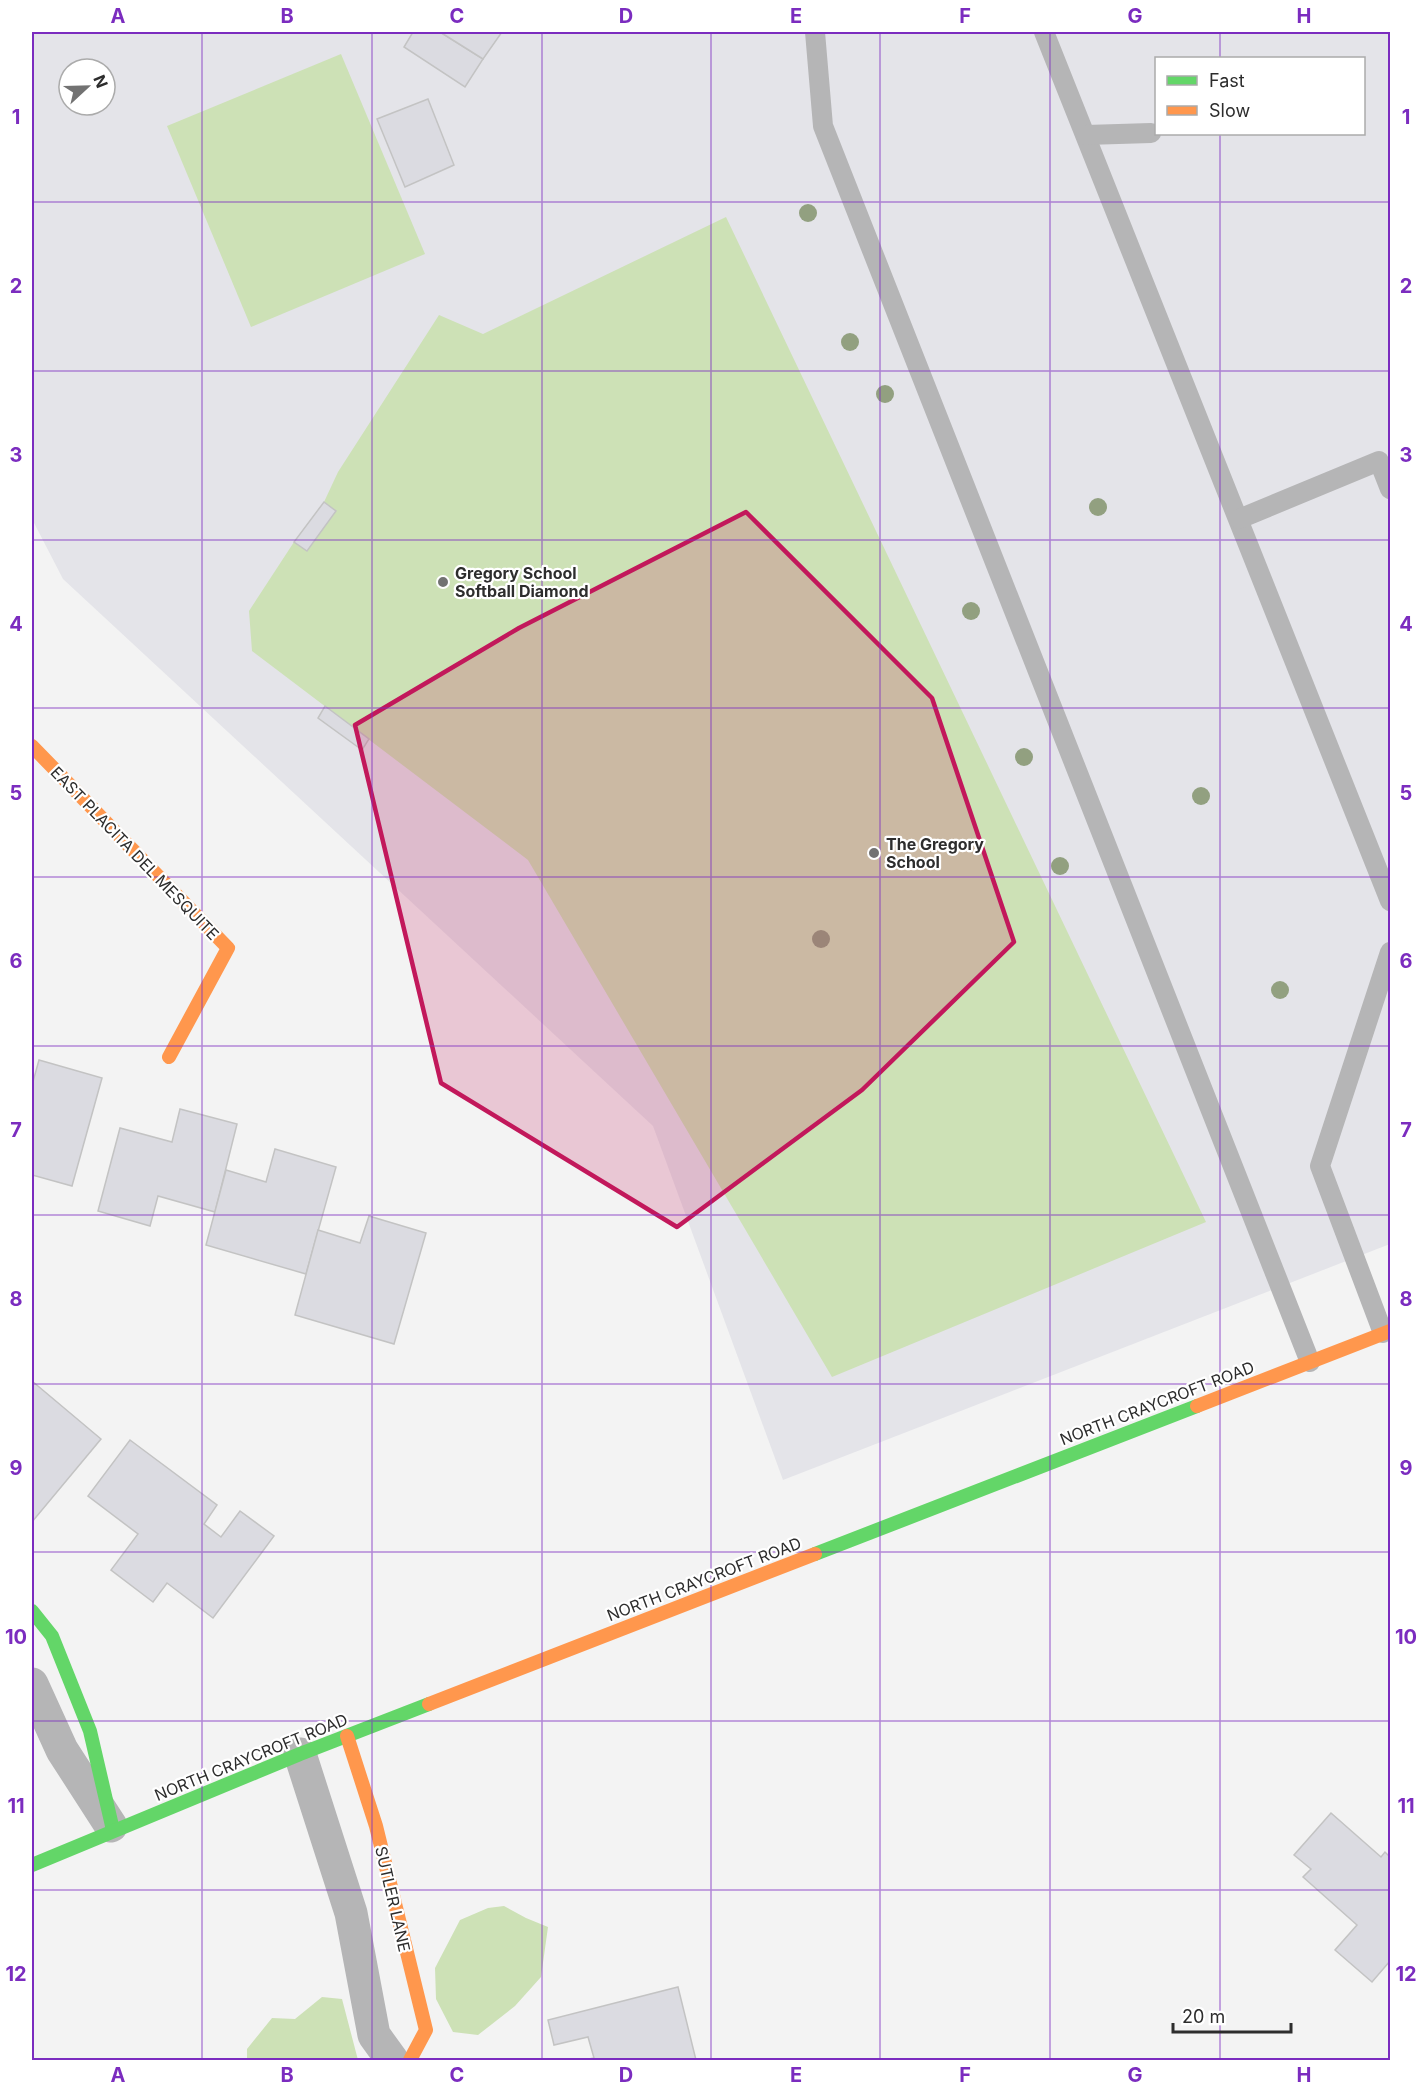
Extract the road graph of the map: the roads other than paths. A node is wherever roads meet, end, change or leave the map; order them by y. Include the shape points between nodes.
1 (816, 32) edge
2 (1048, 32) edge
3 (1151, 134) dead end
4 (1086, 135) junction
5 (1390, 489) edge
6 (1239, 519) junction
7 (32, 746) edge
8 (1390, 901) edge
9 (1390, 952) edge
10 (169, 1057) dead end
11 (1387, 1332) edge
12 (1310, 1362) junction
13 (32, 1611) edge
14 (32, 1684) edge
15 (347, 1736) junction
16 (300, 1754) junction
17 (113, 1830) junction
18 (32, 1864) edge
19 (392, 2061) edge
20 (410, 2061) edge

1 - 12 lane via 823,126
2 - 4 lane
3 - 4 lane
4 - 6 lane
5 - 6 lane via 1379,461
6 - 8 lane
7 - 10 main road, EAST PLACITA DEL MESQUITE via 228,948
9 - 11 lane via 1320,1166
11 - 12 main road, NORTH CRAYCROFT ROAD
12 - 15 main road, NORTH CRAYCROFT ROAD
13 - 17 main road via 52,1636 90,1731
14 - 17 street via 62,1750
15 - 16 main road, NORTH CRAYCROFT ROAD
15 - 20 main road, SUTLER LANE via 376,1826 426,2030
16 - 17 main road, NORTH CRAYCROFT ROAD
16 - 19 street via 351,1913 374,2035
17 - 18 main road, NORTH CRAYCROFT ROAD

